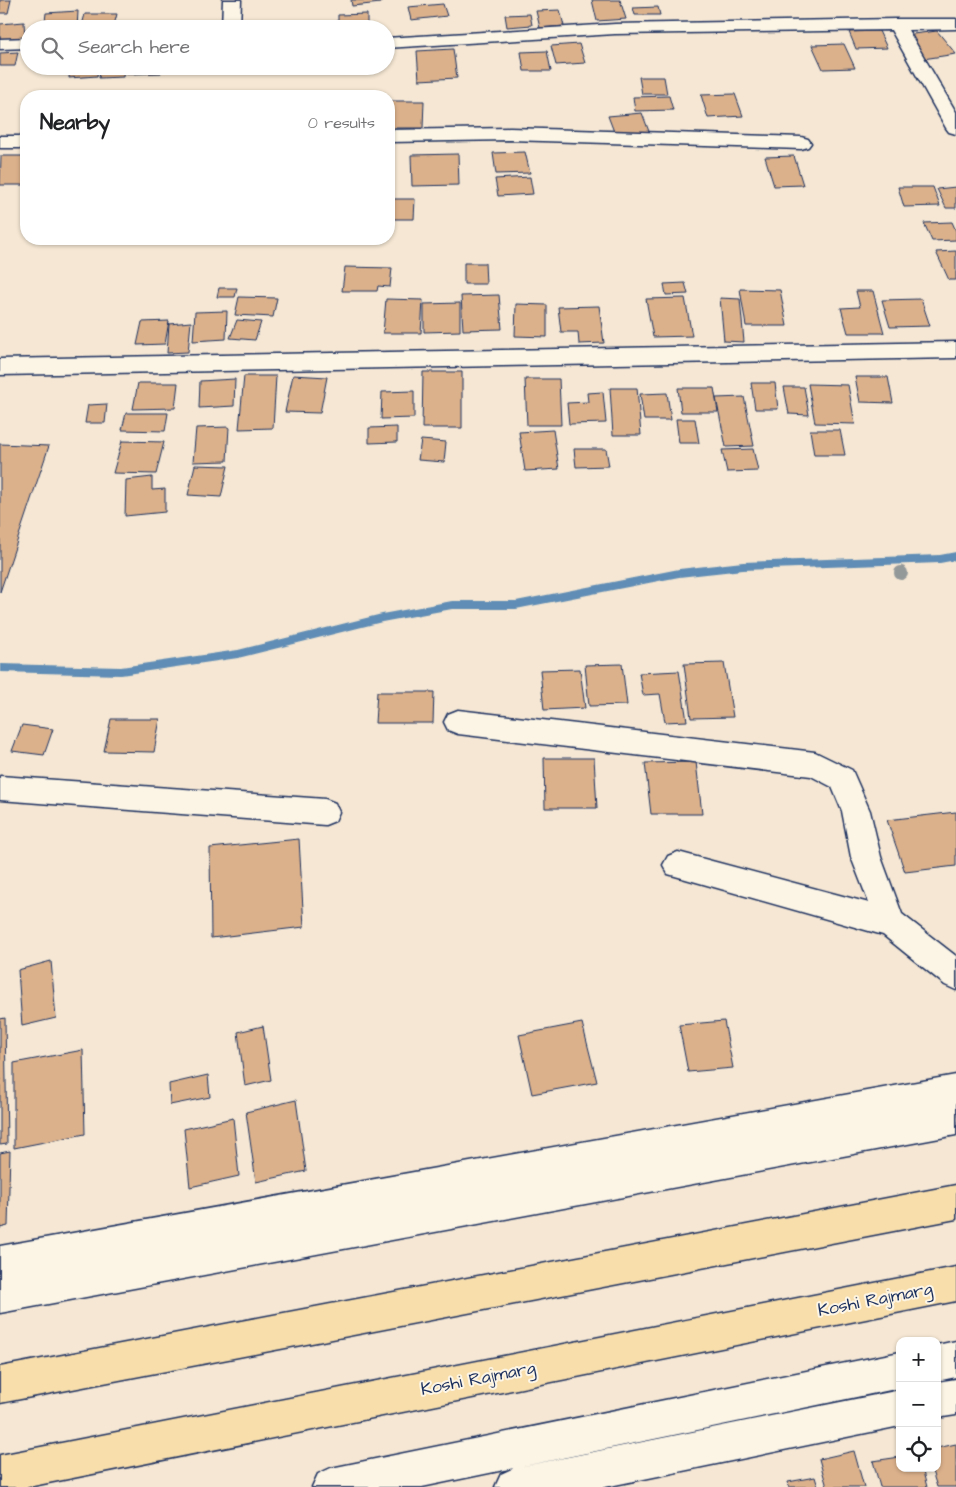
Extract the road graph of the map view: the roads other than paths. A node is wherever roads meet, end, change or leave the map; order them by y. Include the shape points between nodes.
1 (232, 0) edge
2 (231, 20) edge
3 (896, 24) junction
4 (956, 24) edge
5 (395, 42) edge
6 (20, 43) edge
7 (0, 44) edge
8 (956, 128) edge
9 (395, 136) edge
10 (0, 142) edge
11 (20, 142) edge
12 (801, 142) dead end
13 (956, 350) edge
14 (0, 367) edge
15 (458, 722) dead end
16 (0, 788) edge
17 (325, 812) dead end
18 (678, 865) dead end
19 (891, 923) junction
20 (956, 976) edge
21 (956, 1091) edge
22 (956, 1119) edge
23 (956, 1202) edge
24 (0, 1263) edge
25 (956, 1284) edge
26 (0, 1296) edge
27 (956, 1359) edge
28 (941, 1362) edge
29 (896, 1371) edge
30 (0, 1385) edge
31 (956, 1397) edge
32 (941, 1399) edge
33 (896, 1409) edge
34 (0, 1474) edge
35 (331, 1487) edge
36 (514, 1487) edge

1 - 2 street
3 - 4 street
3 - 5 street via 614,29
3 - 8 street
6 - 7 street
9 - 12 street via 510,134
10 - 11 street
13 - 14 street
15 - 19 street via 815,764 842,779 856,811 866,857
16 - 17 street
18 - 19 street
19 - 20 street
21 - 24 street
22 - 26 street
23 - 30 main road
25 - 34 main road, Koshi Rajmarg
27 - 28 street
29 - 35 street
31 - 32 street
33 - 36 street

